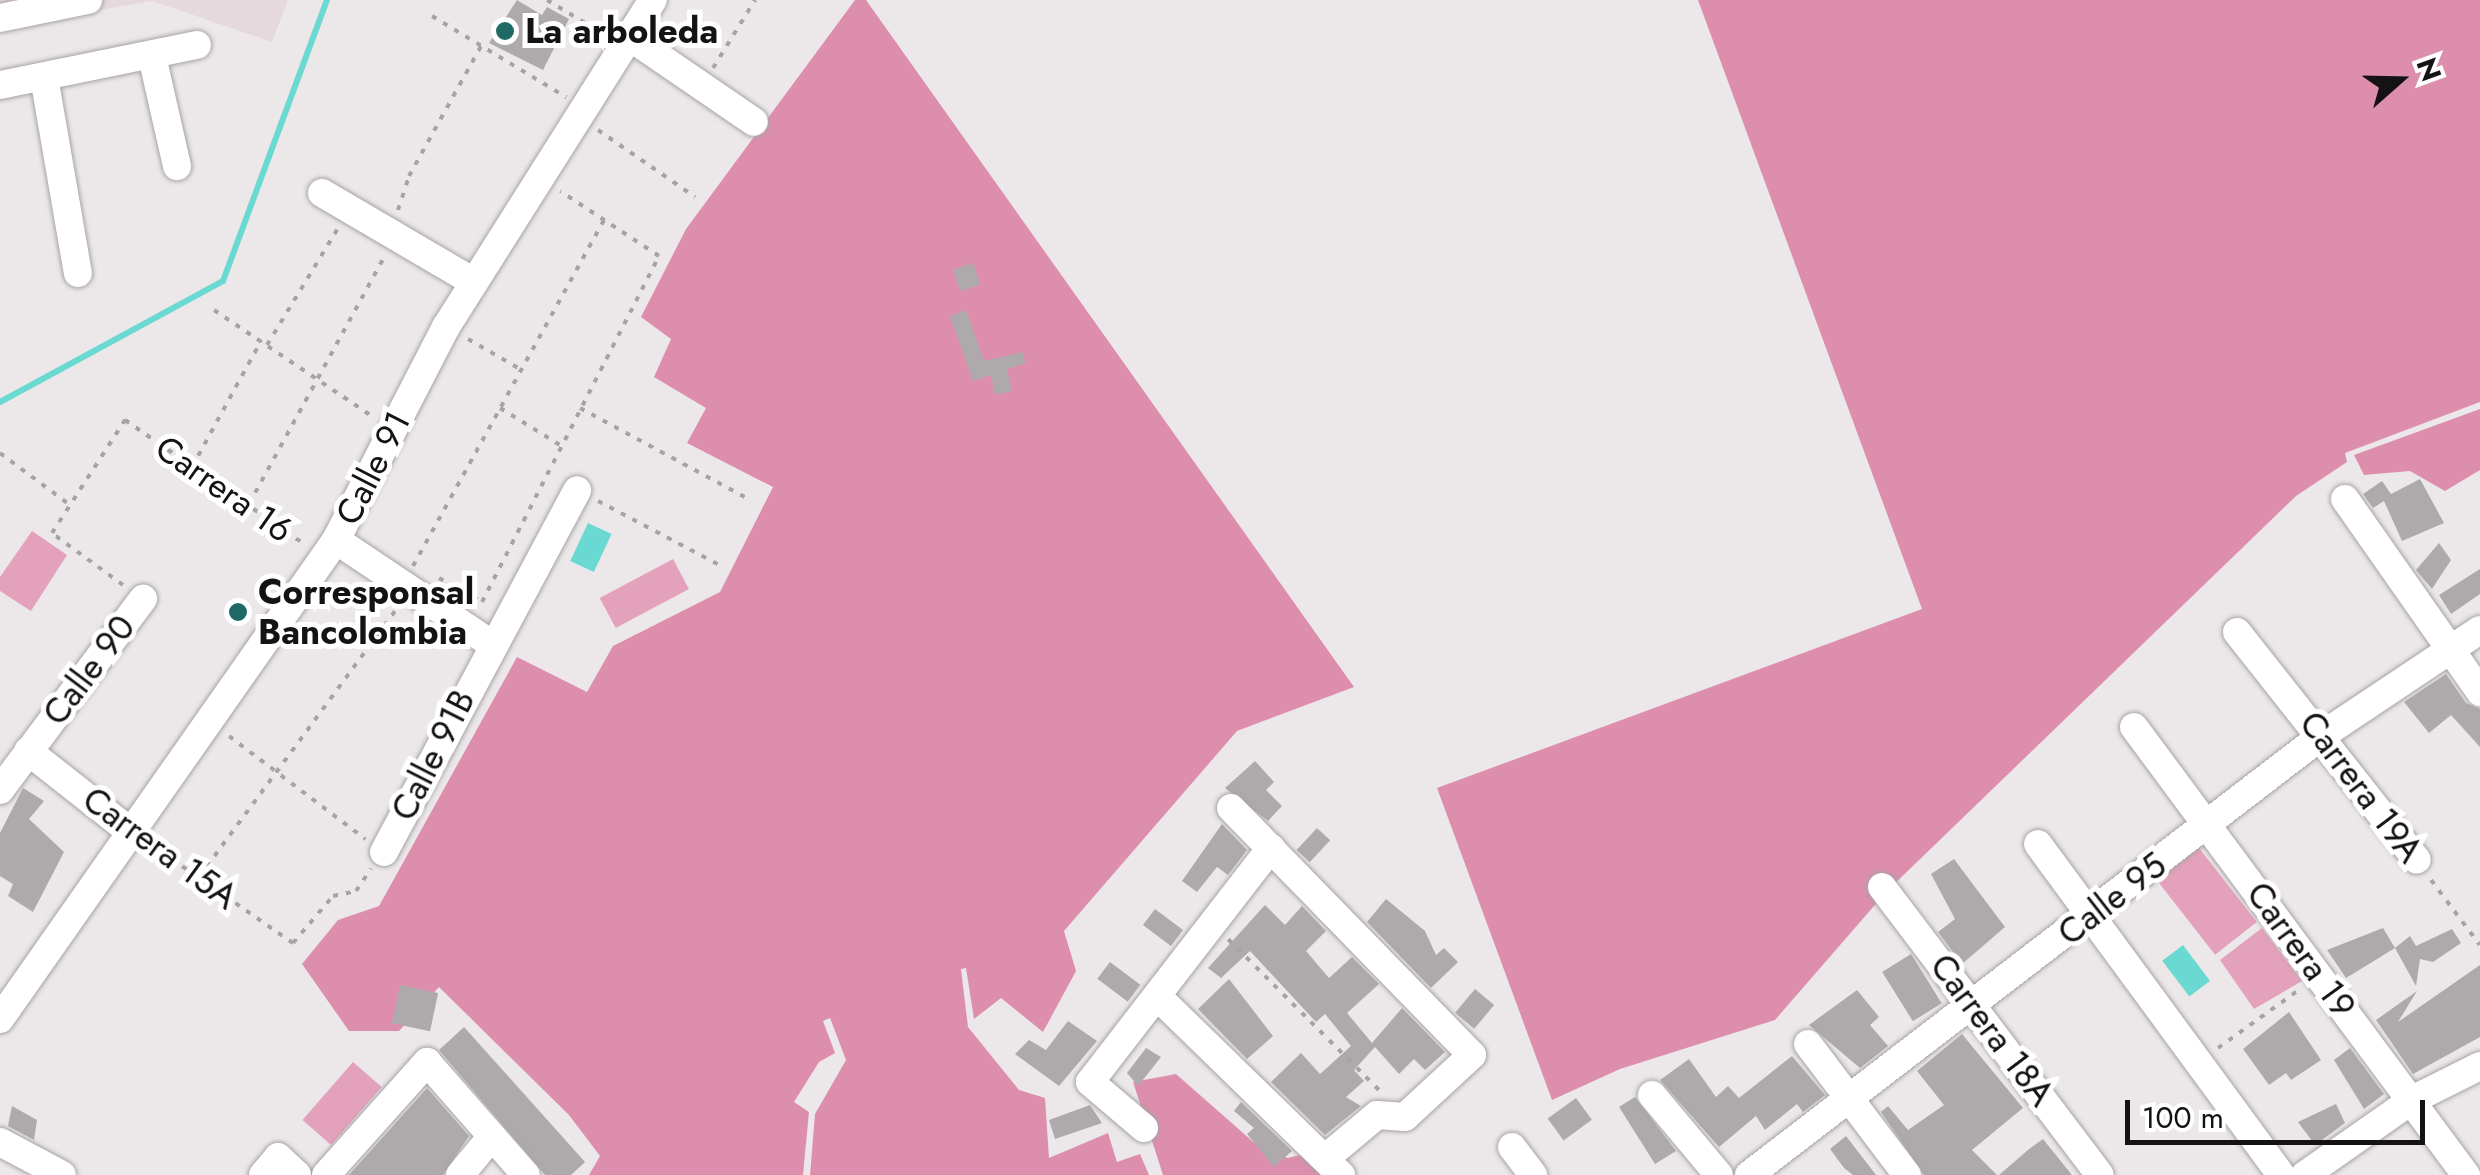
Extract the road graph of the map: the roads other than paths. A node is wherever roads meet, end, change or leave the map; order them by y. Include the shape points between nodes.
1 (88, 0) edge
2 (653, 0) edge
3 (0, 18) edge
4 (627, 42) junction
5 (197, 45) dead end
6 (152, 56) junction
7 (44, 77) junction
8 (0, 85) edge
9 (754, 122) dead end
10 (178, 166) dead end
11 (322, 193) dead end
12 (78, 273) dead end
13 (474, 282) junction
14 (577, 490) road end
15 (2346, 499) dead end
16 (330, 549) junction
17 (142, 599) road end
18 (2480, 630) edge
19 (2237, 632) dead end
20 (490, 643) junction
21 (2447, 650) junction
22 (2480, 692) edge
23 (2134, 727) dead end
24 (2324, 734) junction
25 (28, 750) junction
26 (0, 790) edge
27 (1231, 808) dead end
28 (2210, 824) junction
29 (127, 829) junction
30 (2038, 844) dead end
31 (1271, 848) junction
32 (384, 852) road end
33 (2417, 860) road end
34 (1882, 887) dead end
35 (2088, 916) junction
36 (1157, 996) junction
37 (1974, 1004) junction
38 (0, 1018) edge
39 (1808, 1044) dead end
40 (2480, 1066) edge
41 (1652, 1095) dead end
42 (1848, 1099) junction
43 (2412, 1100) junction
44 (1144, 1128) dead end
45 (492, 1136) junction
46 (0, 1142) edge
47 (1512, 1147) dead end
48 (1334, 1166) edge
49 (62, 1175) edge
50 (326, 1175) edge
51 (460, 1175) edge
52 (526, 1175) edge
53 (1532, 1175) edge
54 (1719, 1175) edge
55 (1749, 1175) edge
56 (1907, 1175) edge
57 (2100, 1175) edge
58 (2281, 1175) edge
59 (2305, 1175) edge
60 (2466, 1175) edge

1 - 3 street
2 - 4 street, Calle 91
4 - 9 street
4 - 13 street, Calle 91
5 - 6 street
6 - 7 street
6 - 10 street
7 - 8 street
7 - 12 street
11 - 13 street
13 - 16 street, Calle 91
14 - 20 street, Calle 91B
15 - 21 street
16 - 20 street, Carrera 16 via 412,578
16 - 29 street, Calle 91
17 - 25 street, Calle 90
18 - 21 street, Calle 95
19 - 24 street, Carrera 19A
20 - 32 street, Calle 91B
21 - 22 street
21 - 24 street, Calle 95
23 - 28 street, Carrera 19
24 - 28 street, Calle 95
24 - 33 street, Carrera 19A
25 - 26 street, Calle 90
25 - 29 street, Carrera 15A
27 - 31 street
28 - 35 street, Calle 95
28 - 43 street, Carrera 19
29 - 38 street, Calle 91
30 - 35 street
31 - 36 street
31 - 48 street via 1472,1055 1405,1116 1378,1115
34 - 37 street, Carrera 18A
35 - 37 street, Calle 95
35 - 58 street
36 - 44 street via 1090,1082
36 - 48 street
37 - 42 street, Calle 95
37 - 57 street, Carrera 18A
39 - 42 street
40 - 43 street
41 - 54 street
42 - 55 street, Calle 95
42 - 56 street
43 - 59 street
43 - 60 street, Carrera 19
45 - 50 street via 426,1062
45 - 51 street
45 - 52 street
46 - 49 street
47 - 53 street

